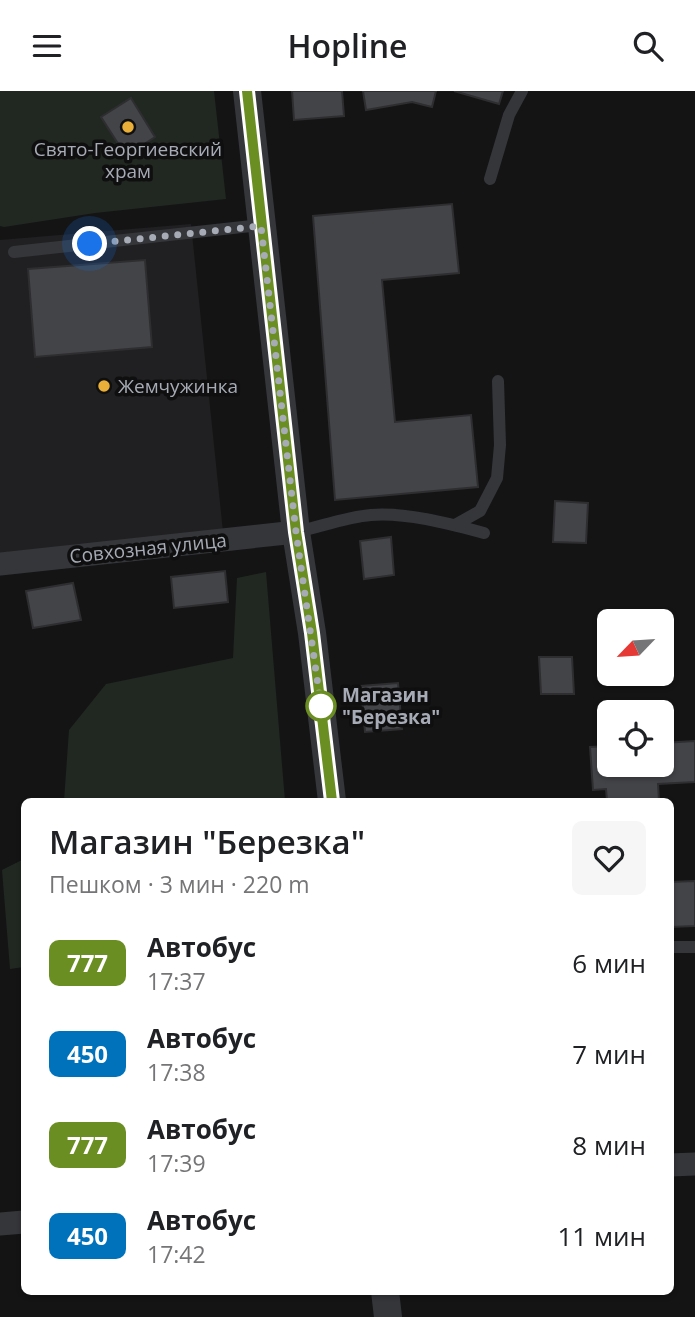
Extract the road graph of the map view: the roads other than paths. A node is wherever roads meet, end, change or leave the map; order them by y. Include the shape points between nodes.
1 (247, 91) edge
2 (522, 91) edge
3 (490, 179) dead end
4 (261, 226) junction
5 (14, 252) dead end
6 (498, 381) dead end
7 (455, 525) junction
8 (296, 532) junction
9 (484, 533) dead end
10 (0, 564) edge
11 (332, 798) edge
12 (674, 947) edge
13 (695, 947) edge
14 (695, 1164) edge
15 (674, 1165) edge
16 (21, 1222) edge
17 (0, 1224) edge
18 (385, 1295) edge
19 (388, 1317) edge

1 - 4 street
2 - 3 lane via 509,115
4 - 5 lane
4 - 8 street
6 - 7 lane via 496,478 480,511
7 - 8 lane via 371,515
7 - 9 lane
8 - 10 street, Совхозная улица
8 - 11 street
12 - 13 lane
14 - 15 street
16 - 17 street
18 - 19 street

